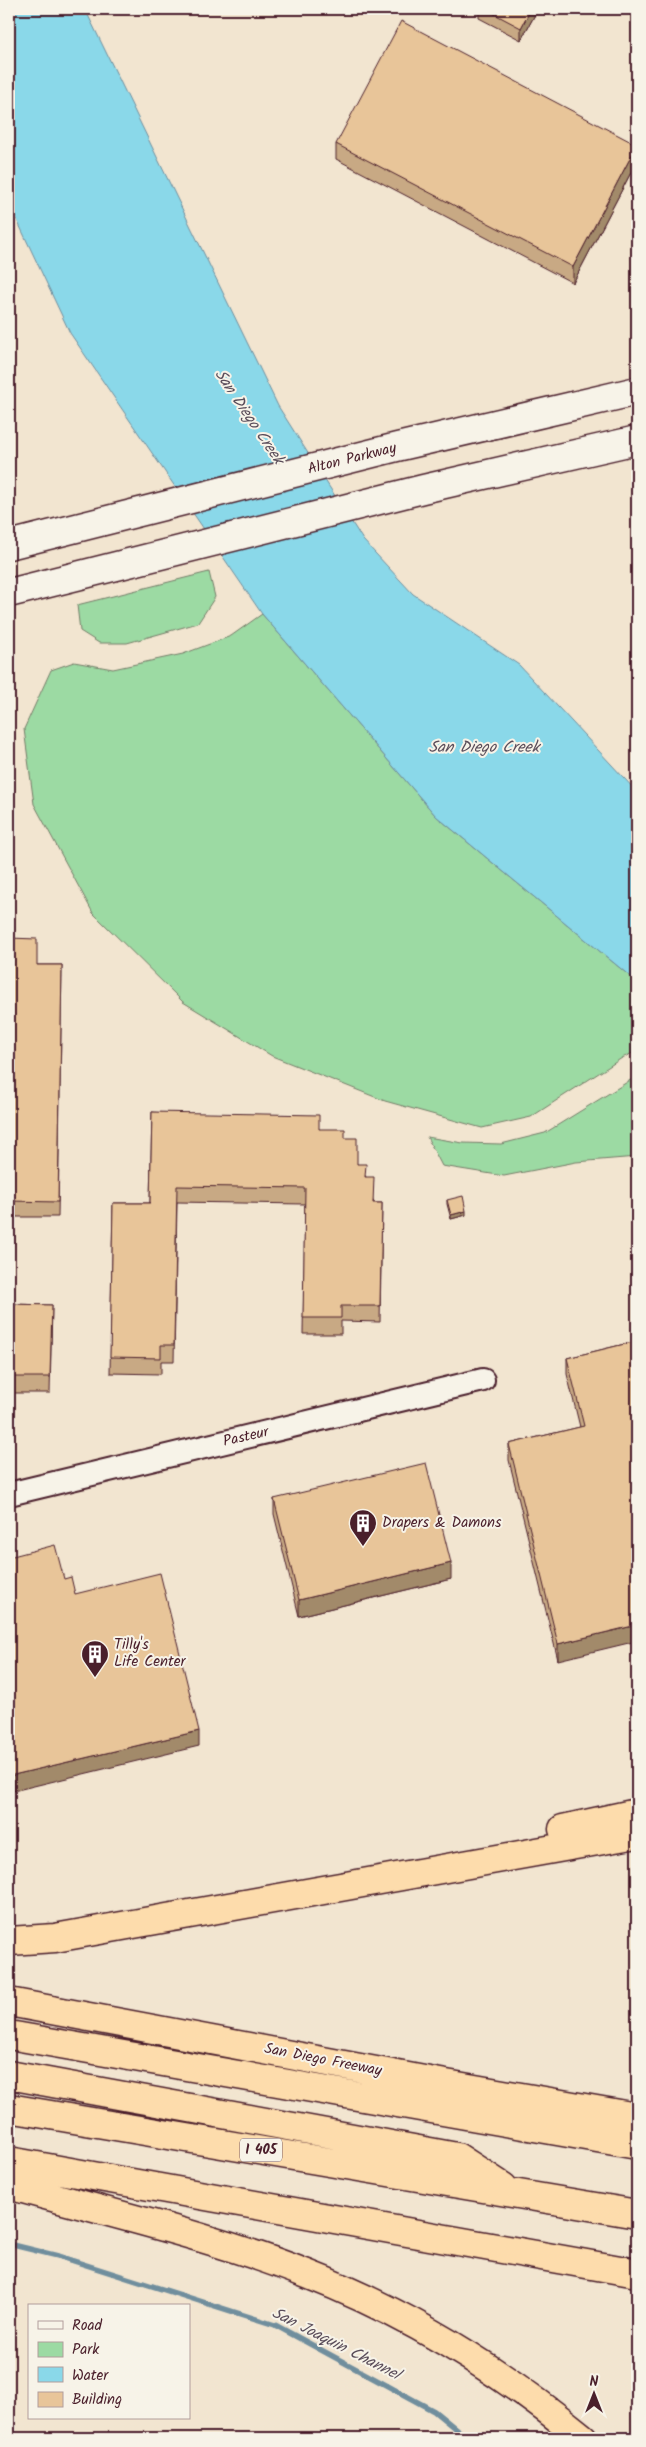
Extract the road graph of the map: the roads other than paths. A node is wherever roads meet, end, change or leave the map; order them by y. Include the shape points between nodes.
1 (637, 392) edge
2 (637, 440) edge
3 (9, 545) edge
4 (9, 593) edge
5 (483, 1380) dead end
6 (9, 1494) edge
7 (637, 1813) edge
8 (637, 1834) edge
9 (56, 1938) junction
10 (9, 1941) edge
11 (9, 2002) edge
12 (9, 2035) edge
13 (9, 2075) edge
14 (9, 2108) edge
15 (637, 2117) edge
16 (637, 2145) edge
17 (9, 2161) edge
18 (9, 2185) edge
19 (513, 2193) junction
20 (637, 2214) edge
21 (637, 2274) edge
22 (583, 2438) edge

1 - 3 main road, Alton Parkway via 554,409
2 - 4 main road
5 - 6 street, Pasteur
7 - 9 highway
8 - 9 highway
9 - 10 highway
11 - 15 highway, San Diego Freeway
12 - 16 highway
13 - 19 highway via 457,2157
14 - 19 highway, I 405
17 - 21 highway
18 - 22 highway via 239,2250 362,2298 442,2339 507,2379
19 - 20 highway, I 405

